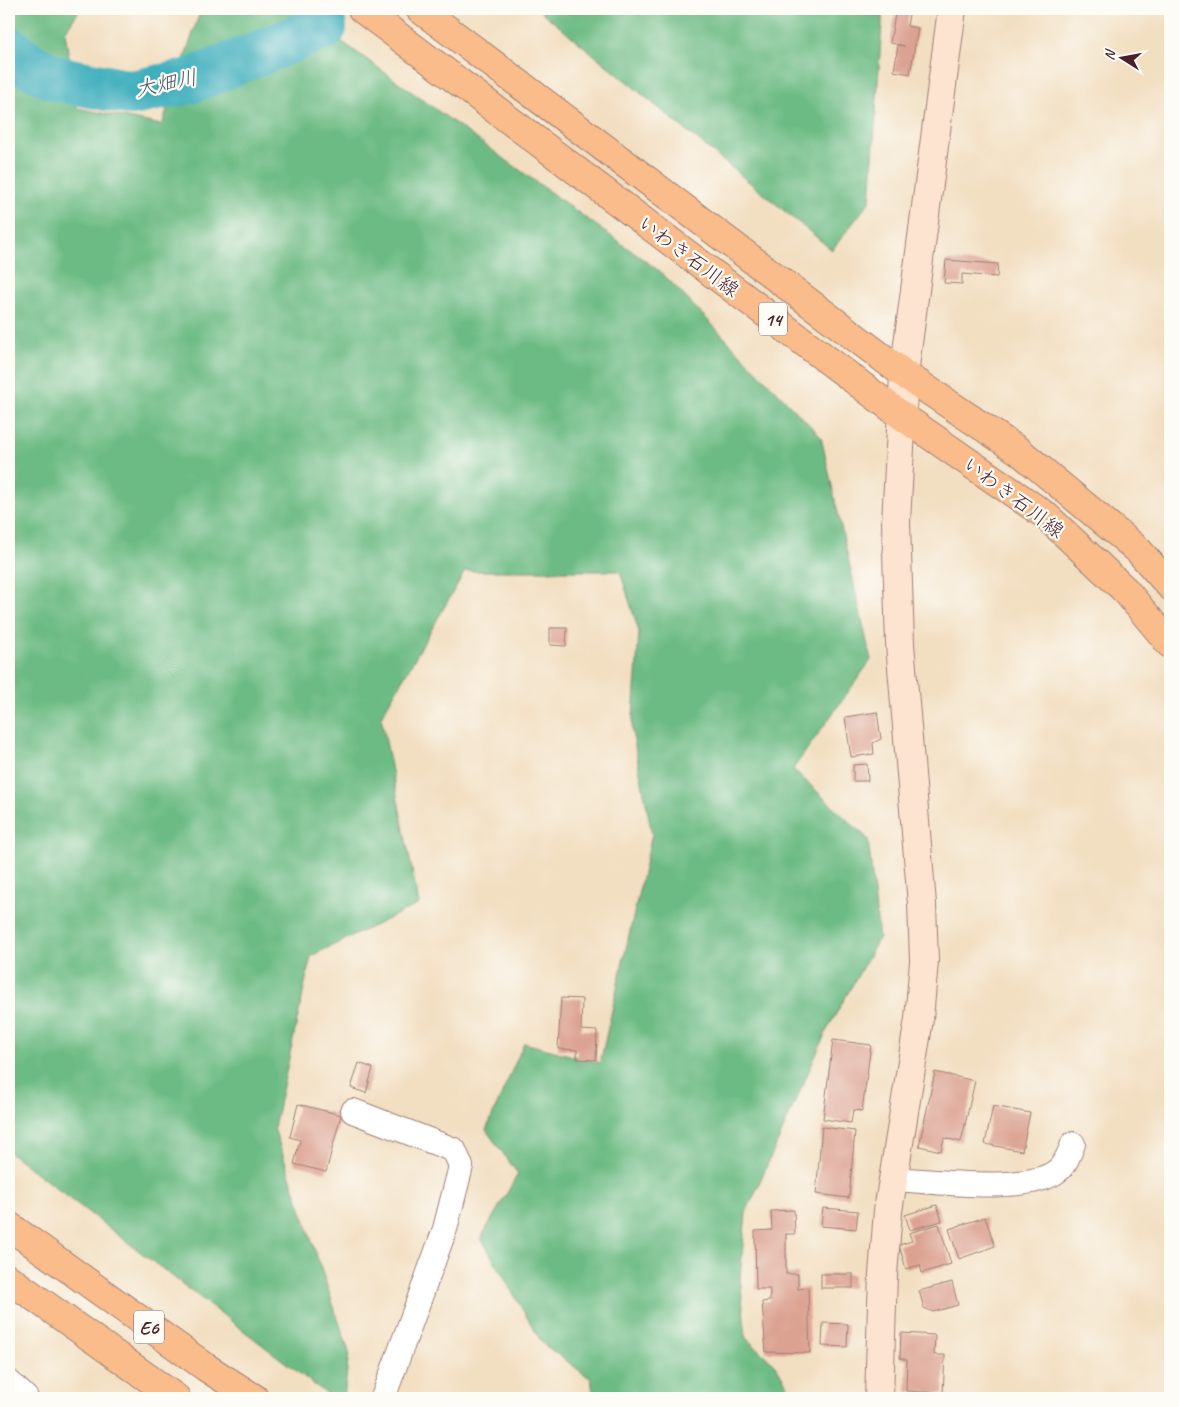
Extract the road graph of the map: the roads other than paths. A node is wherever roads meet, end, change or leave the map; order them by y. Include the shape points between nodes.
1 (362, 9) edge
2 (420, 9) edge
3 (952, 9) edge
4 (904, 374) junction
5 (902, 416) junction
6 (1170, 586) edge
7 (1170, 644) edge
8 (353, 1111) dead end
9 (1073, 1144) dead end
10 (894, 1179) junction
11 (9, 1218) edge
12 (9, 1226) edge
13 (45, 1254) junction
14 (9, 1279) edge
15 (9, 1382) edge
16 (26, 1398) edge
17 (176, 1398) edge
18 (254, 1398) edge
19 (383, 1398) edge
20 (878, 1398) edge

1 - 5 main road, いわき石川線 / 14
2 - 4 main road, いわき石川線 / 14
3 - 4 street
4 - 5 street
4 - 6 main road, いわき石川線 / 14 via 1019,451 1138,550
5 - 7 main road, いわき石川線 / 14 via 1045,515 1126,591
5 - 10 street via 896,522 900,644 924,960 919,1019
8 - 19 street via 454,1150 461,1166 445,1229
9 - 10 street via 1066,1161 1056,1171 1034,1180 1011,1184
10 - 20 street via 883,1274
11 - 13 main road
12 - 13 main road, E6
13 - 18 main road, E6
14 - 17 main road, E6
15 - 16 street

